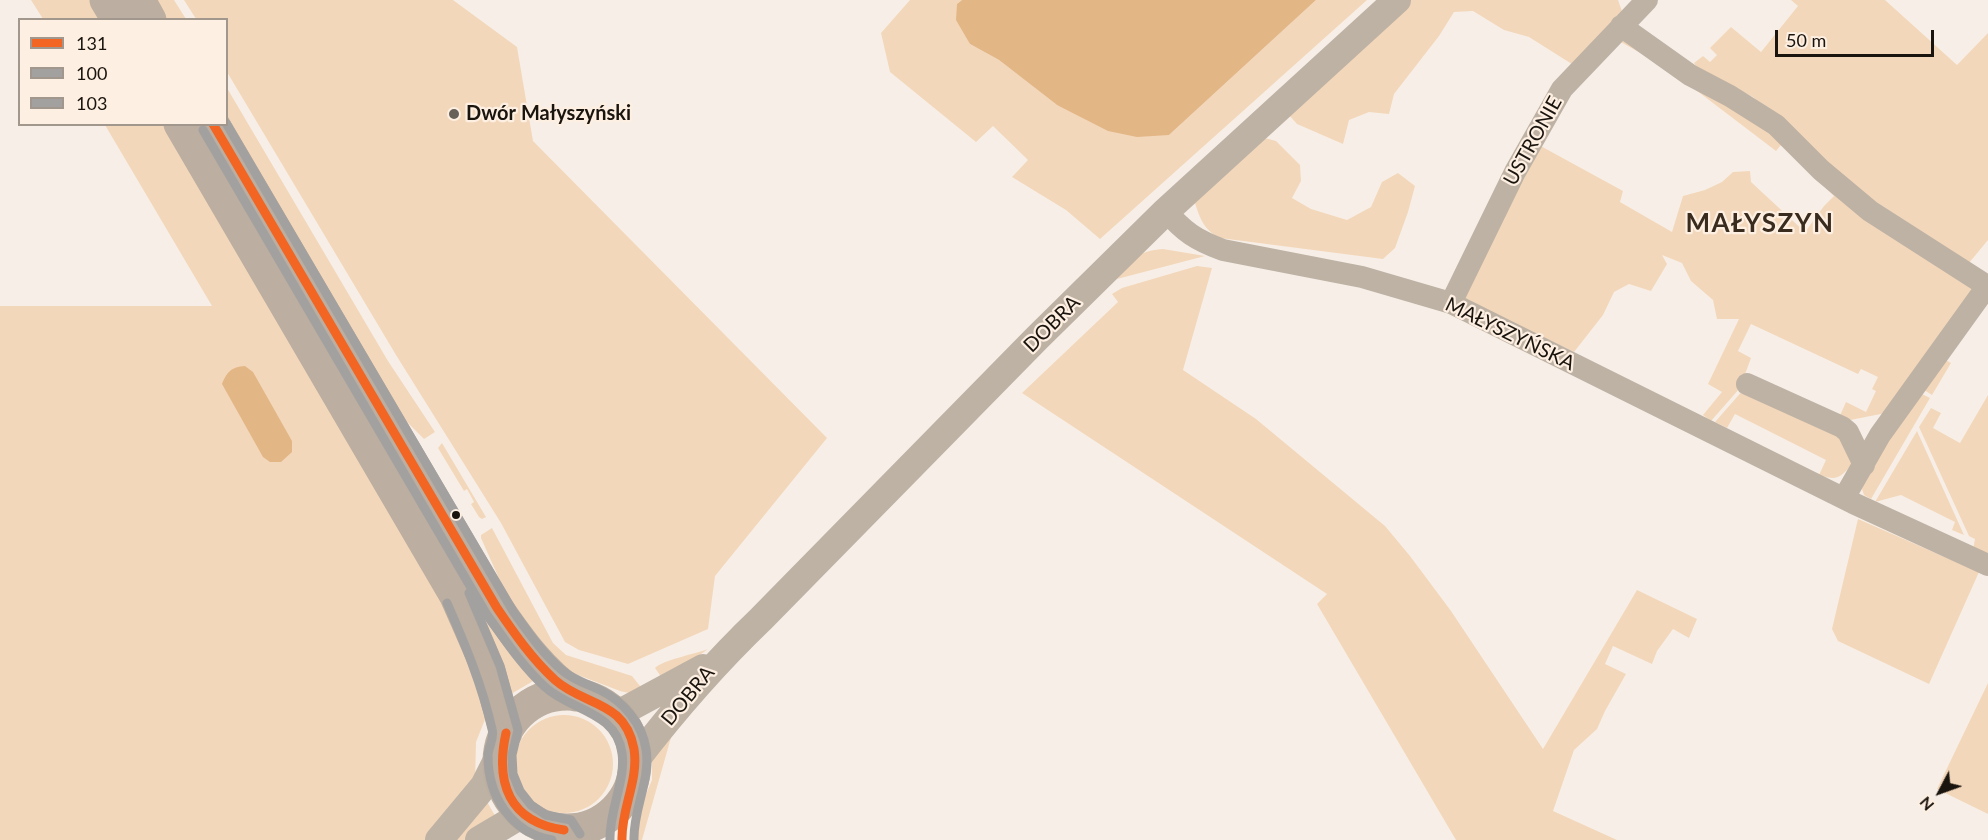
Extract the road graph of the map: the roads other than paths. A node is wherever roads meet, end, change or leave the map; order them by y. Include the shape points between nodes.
1 (106, 0) edge
2 (139, 0) edge
3 (1397, 0) edge
4 (1647, 0) edge
5 (117, 18) edge
6 (149, 18) edge
7 (1622, 26) junction
8 (181, 126) edge
9 (214, 126) edge
10 (1166, 211) junction
11 (1988, 285) edge
12 (1451, 303) junction
13 (1747, 384) dead end
14 (1864, 465) junction
15 (1844, 498) junction
16 (1988, 565) edge
17 (718, 660) junction
18 (575, 695) junction
19 (616, 715) junction
20 (503, 744) junction
21 (635, 761) junction
22 (628, 794) junction
23 (523, 814) junction
24 (567, 835) edge
25 (439, 840) edge
26 (478, 840) edge
27 (622, 840) edge

1 - 5 main road
2 - 6 main road
3 - 10 street, DOBRA
4 - 7 street, USTRONIE
7 - 11 street via 1690,75 1776,125 1870,212
7 - 12 street, USTRONIE via 1562,89 1515,172
8 - 20 main road via 456,596 489,671
9 - 18 main road via 497,608 534,658
10 - 12 street, MAŁYSZYŃSKA via 1189,235 1223,250 1362,277
10 - 17 street, DOBRA
11 - 14 street via 1881,435
12 - 15 street, MAŁYSZYŃSKA
13 - 14 street via 1848,432
14 - 15 street
15 - 16 street, MAŁYSZYŃSKA
17 - 19 street, DOBRA
17 - 21 street, DOBRA
18 - 19 main road via 597,701
18 - 20 main road via 554,696 534,703 518,716
19 - 21 main road via 630,736
20 - 23 main road via 501,776 509,797
20 - 25 street via 484,786
21 - 22 main road
22 - 24 main road via 601,821
22 - 27 main road via 621,816
23 - 24 main road
23 - 26 street

